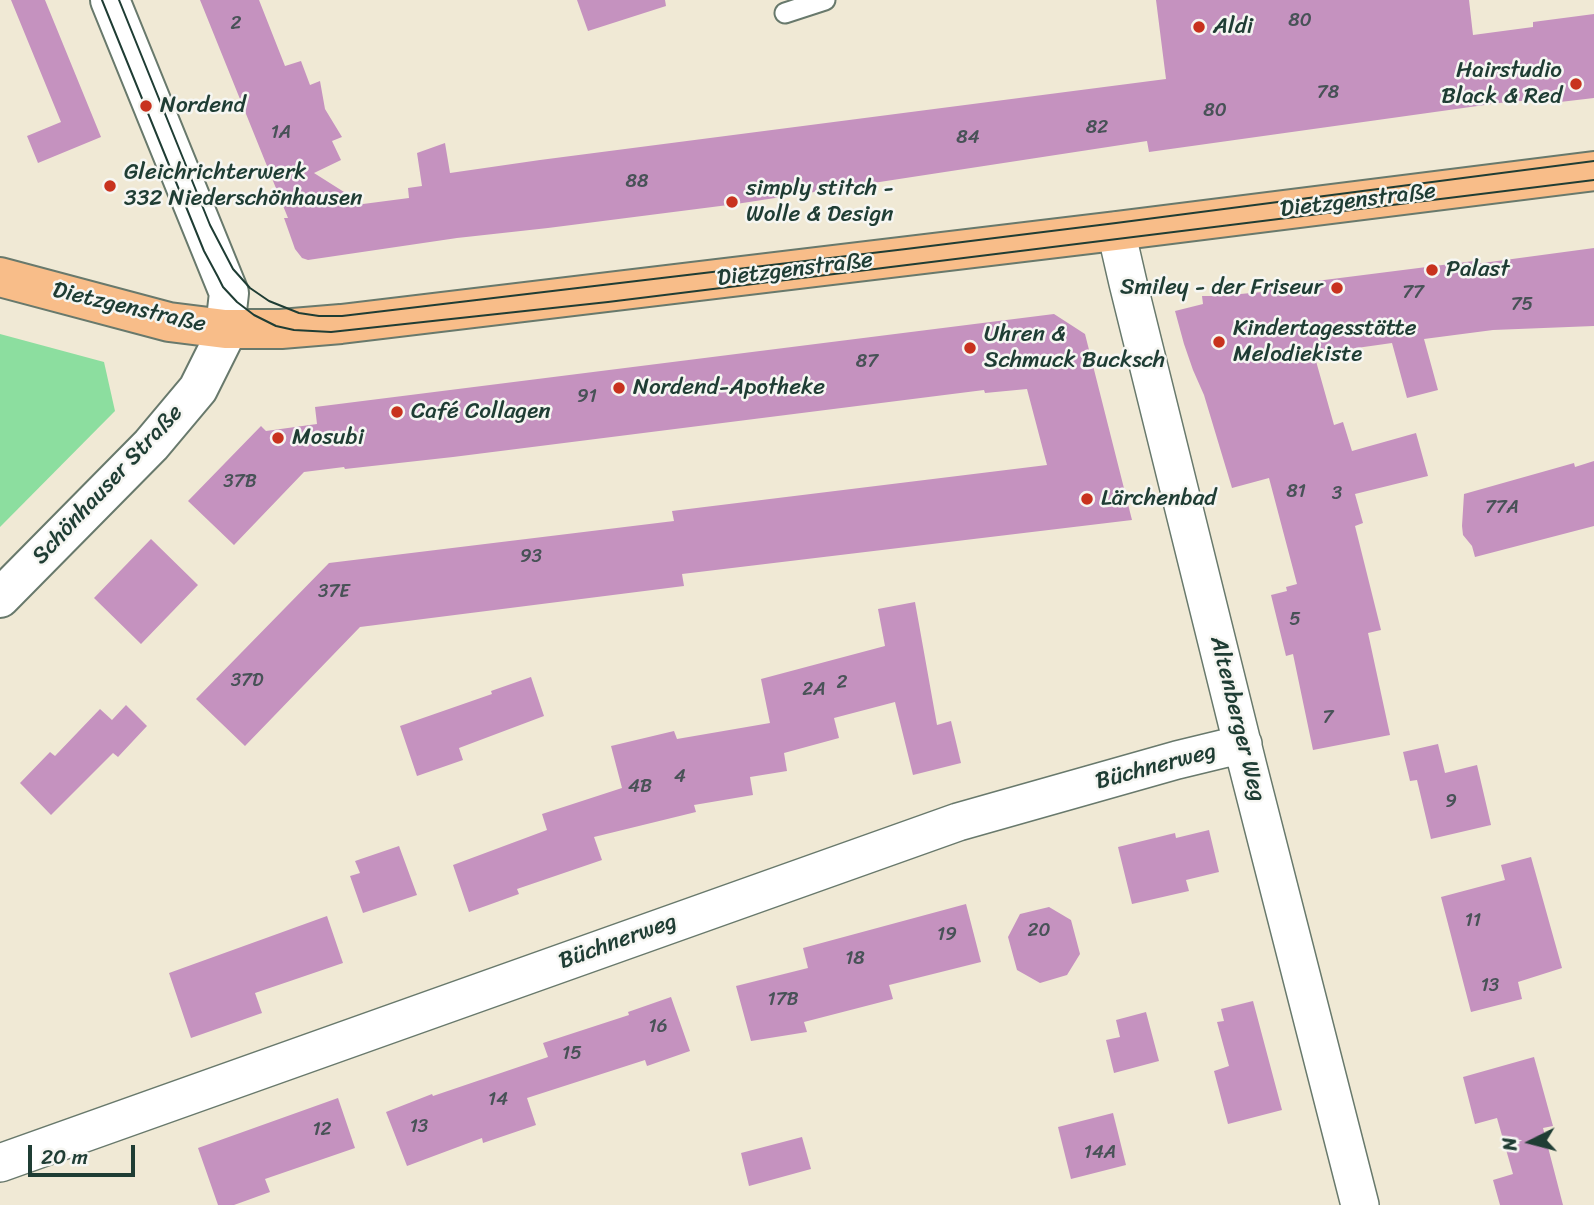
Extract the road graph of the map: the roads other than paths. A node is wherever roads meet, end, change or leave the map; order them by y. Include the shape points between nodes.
1 (110, 0) edge
2 (824, 0) edge
3 (785, 13) dead end
4 (1594, 171) edge
5 (1116, 231) junction
6 (0, 277) edge
7 (225, 329) junction
8 (0, 598) edge
9 (1243, 744) junction
10 (0, 1163) edge
11 (1360, 1205) edge

1 - 7 street, Schönhauser Straße via 229,293
2 - 3 lane
4 - 5 main road, Dietzgenstraße
5 - 7 main road, Dietzgenstraße via 341,324
5 - 9 street, Altenberger Weg
6 - 7 main road, Dietzgenstraße via 157,319
7 - 8 street, Schönhauser Straße via 198,389 152,445
9 - 10 street, Büchnerweg via 958,822
9 - 11 street, Altenberger Weg

